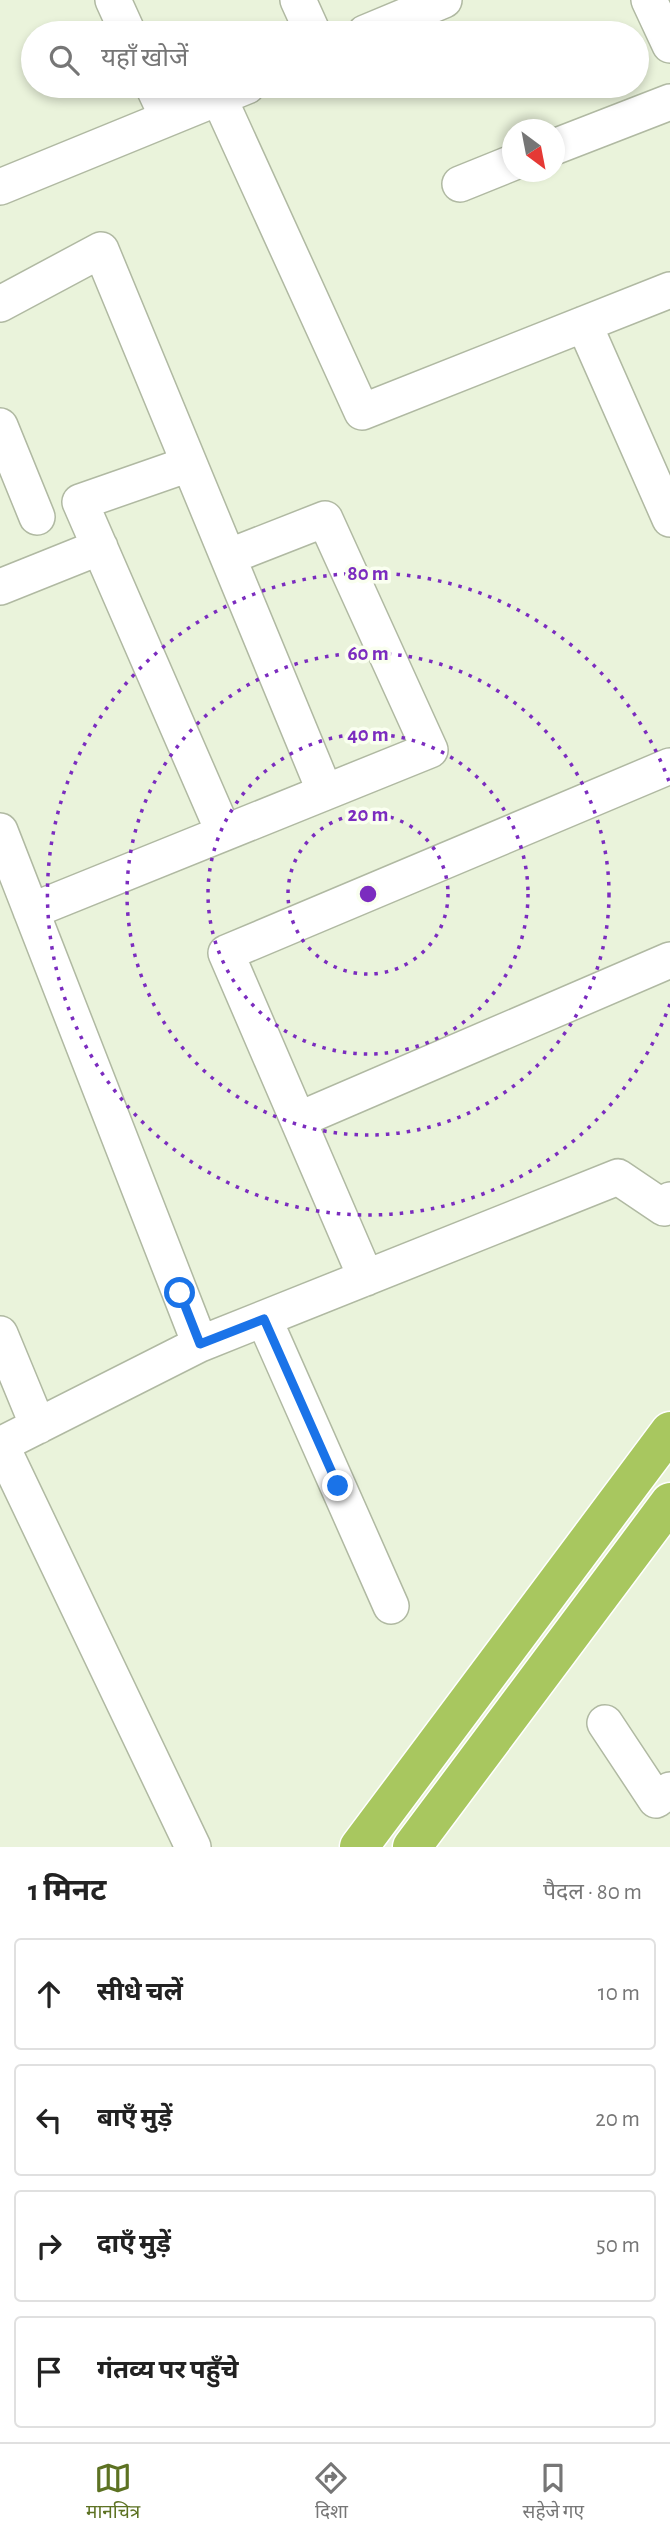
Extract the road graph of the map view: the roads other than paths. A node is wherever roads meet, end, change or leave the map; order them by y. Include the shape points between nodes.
1 (113, 0) edge
2 (298, 0) edge
3 (444, 0) edge
4 (649, 0) edge
5 (123, 21) edge
6 (308, 21) edge
7 (394, 21) edge
8 (670, 45) edge
9 (184, 98) edge
10 (235, 98) edge
11 (160, 101) edge
12 (670, 102) edge
13 (565, 143) edge
14 (502, 167) edge
15 (460, 184) dead end
16 (0, 187) edge
17 (670, 290) edge
18 (0, 304) edge
19 (584, 324) junction
20 (0, 426) edge
21 (189, 464) junction
22 (37, 517) dead end
23 (670, 519) edge
24 (100, 547) junction
25 (228, 557) junction
26 (0, 587) edge
27 (670, 766) edge
28 (325, 792) junction
29 (0, 831) edge
30 (224, 833) junction
31 (31, 911) junction
32 (670, 960) edge
33 (298, 1120) junction
34 (670, 1200) edge
35 (366, 1278) junction
36 (264, 1319) junction
37 (0, 1334) edge
38 (200, 1344) junction
39 (38, 1426) junction
40 (670, 1431) edge
41 (1, 1445) edge
42 (670, 1502) edge
43 (391, 1606) dead end
44 (605, 1723) dead end
45 (670, 1790) edge
46 (193, 1847) edge
47 (359, 1847) edge
48 (412, 1847) edge

1 - 5 street
2 - 6 street
3 - 7 street
4 - 8 street
9 - 11 street
10 - 19 street via 362,412
11 - 16 street
12 - 13 street
14 - 15 street
17 - 19 street
18 - 21 street via 101,250
19 - 23 street
20 - 22 street
21 - 24 street via 80,502
21 - 25 street
24 - 26 street
24 - 30 street
25 - 28 street
25 - 28 street via 325,519 430,750
27 - 33 street via 226,953
28 - 30 street
29 - 31 street
30 - 31 street
31 - 38 street
32 - 33 street
33 - 35 street
34 - 35 street via 664,1208 618,1177
35 - 36 street
36 - 38 street
36 - 43 street
37 - 39 street
38 - 39 street
39 - 41 street
40 - 47 highway
41 - 46 street
42 - 48 highway
44 - 45 street via 656,1800

